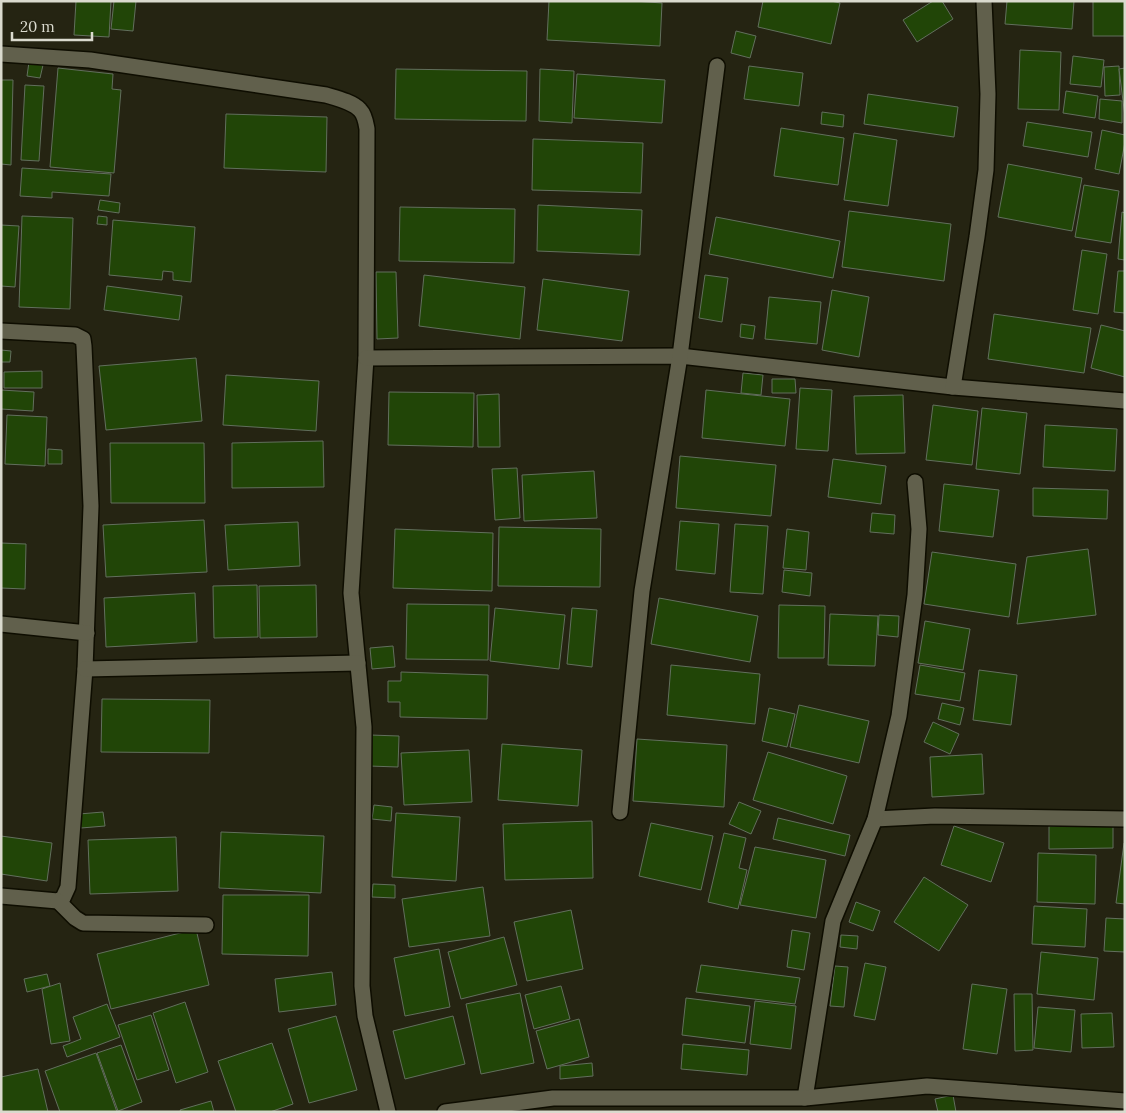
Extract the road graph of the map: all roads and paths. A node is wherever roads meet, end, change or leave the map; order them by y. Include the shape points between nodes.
1 (984, 1) edge
2 (1, 54) edge
3 (717, 66) dead end
4 (1, 331) edge
5 (680, 356) junction
6 (366, 358) junction
7 (953, 387) junction
8 (1125, 401) edge
9 (915, 482) dead end
10 (1, 624) edge
11 (87, 633) junction
12 (358, 663) junction
13 (86, 670) junction
14 (620, 812) dead end
15 (1125, 818) edge
16 (875, 819) junction
17 (1, 896) edge
18 (58, 901) junction
19 (206, 925) dead end
20 (805, 1098) junction
21 (1125, 1101) edge
22 (553, 1105) edge
23 (388, 1112) edge
24 (445, 1112) edge

1 - 7 street via 988,85 986,170
2 - 6 street via 90,60 326,95 360,109 367,129
3 - 5 street
4 - 11 street via 75,335 82,339 84,346 91,506
5 - 6 street
5 - 7 street
5 - 14 street via 642,591
6 - 12 street via 352,593
7 - 8 street
9 - 16 street via 919,529 915,595 899,716
10 - 11 street
11 - 13 street
12 - 13 street
12 - 23 street via 364,727 362,986 365,1016
13 - 18 street via 68,887
15 - 16 street via 935,816
16 - 20 street via 833,921
17 - 18 street
18 - 19 street via 83,923
20 - 21 street via 927,1086
20 - 22 street
22 - 24 street

